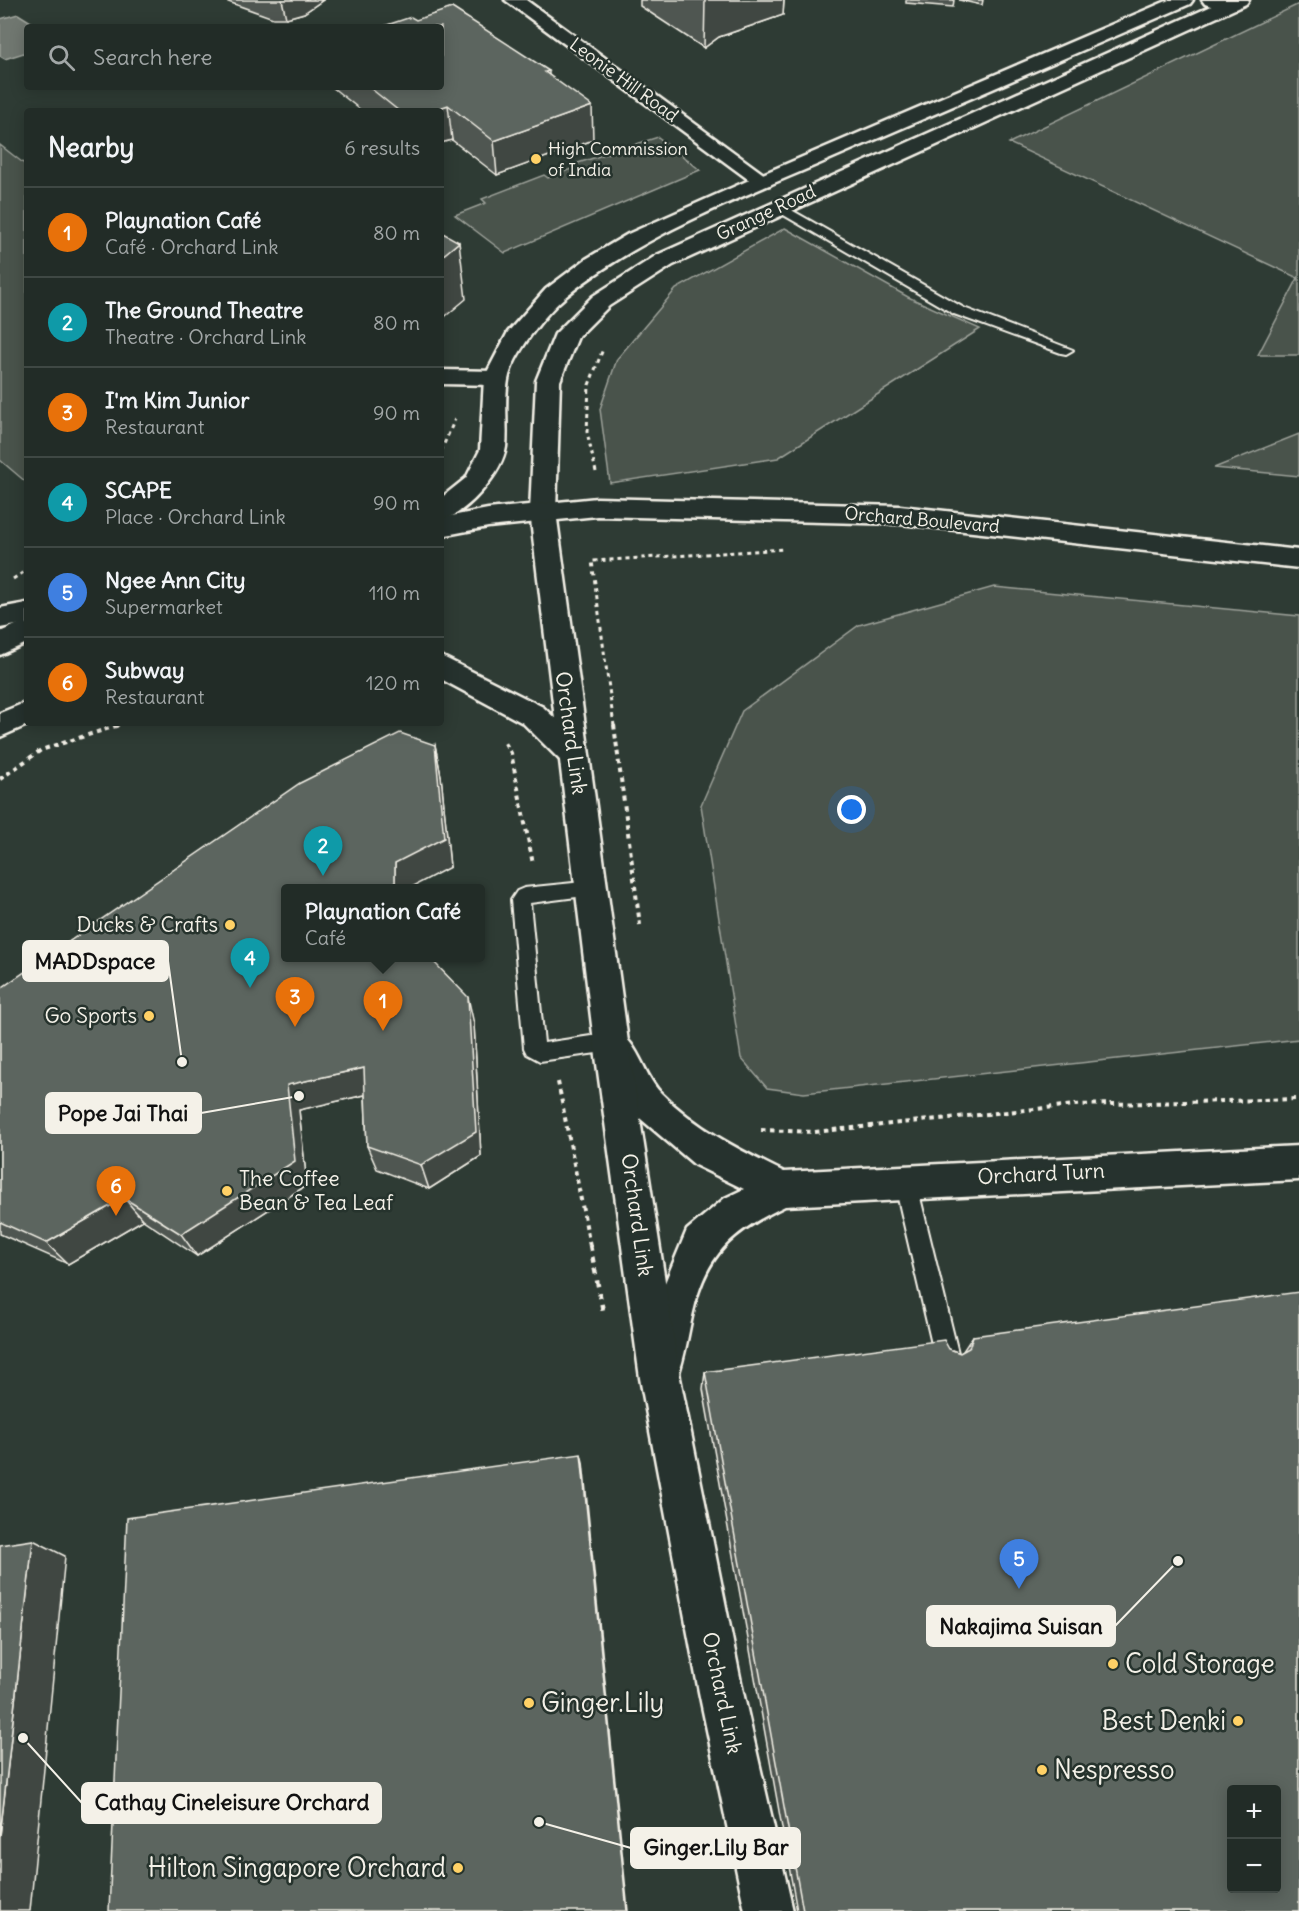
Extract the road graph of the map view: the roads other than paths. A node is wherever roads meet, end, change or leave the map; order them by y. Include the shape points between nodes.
1 (514, 0) edge
2 (1184, 0) edge
3 (1225, 2) edge
4 (763, 181) junction
5 (779, 207) junction
6 (1066, 350) dead end
7 (444, 377) edge
8 (496, 378) junction
9 (444, 510) edge
10 (543, 512) junction
11 (444, 526) edge
12 (1299, 559) edge
13 (24, 614) edge
14 (0, 618) edge
15 (24, 632) edge
16 (0, 645) edge
17 (444, 668) edge
18 (24, 714) edge
19 (0, 726) edge
20 (573, 754) junction
21 (593, 889) junction
22 (611, 1042) junction
23 (1299, 1163) edge
24 (905, 1181) junction
25 (782, 1189) junction
26 (946, 1357) edge
27 (660, 1378) junction
28 (769, 1911) edge

1 - 4 main road, Leonie Hill Road
2 - 4 main road, Grange Road
3 - 5 main road, Grange Road
4 - 8 main road, Grange Road via 636,239 594,264 554,294 520,332
5 - 6 lane via 959,311
5 - 10 main road, Grange Road via 665,260 601,301 567,334 548,381
7 - 8 main road
8 - 9 main road, Grange Road via 493,450 476,483
10 - 11 main road
10 - 12 main road, Orchard Boulevard via 597,507 900,514
10 - 20 main road, Orchard Link
13 - 14 main road
15 - 16 main road
17 - 20 main road via 533,716
18 - 19 main road
20 - 21 main road, Orchard Link
21 - 22 main road, Orchard Link
21 - 22 lane via 524,896 520,900 534,1048 540,1052
22 - 25 main road, Orchard Turn via 646,1103 708,1153
22 - 27 main road, Orchard Link
23 - 24 main road, Orchard Turn
24 - 25 main road, Orchard Turn
24 - 26 lane
25 - 27 main road, Orchard Turn via 738,1210 700,1243 676,1302
27 - 28 main road, Orchard Link via 721,1692

